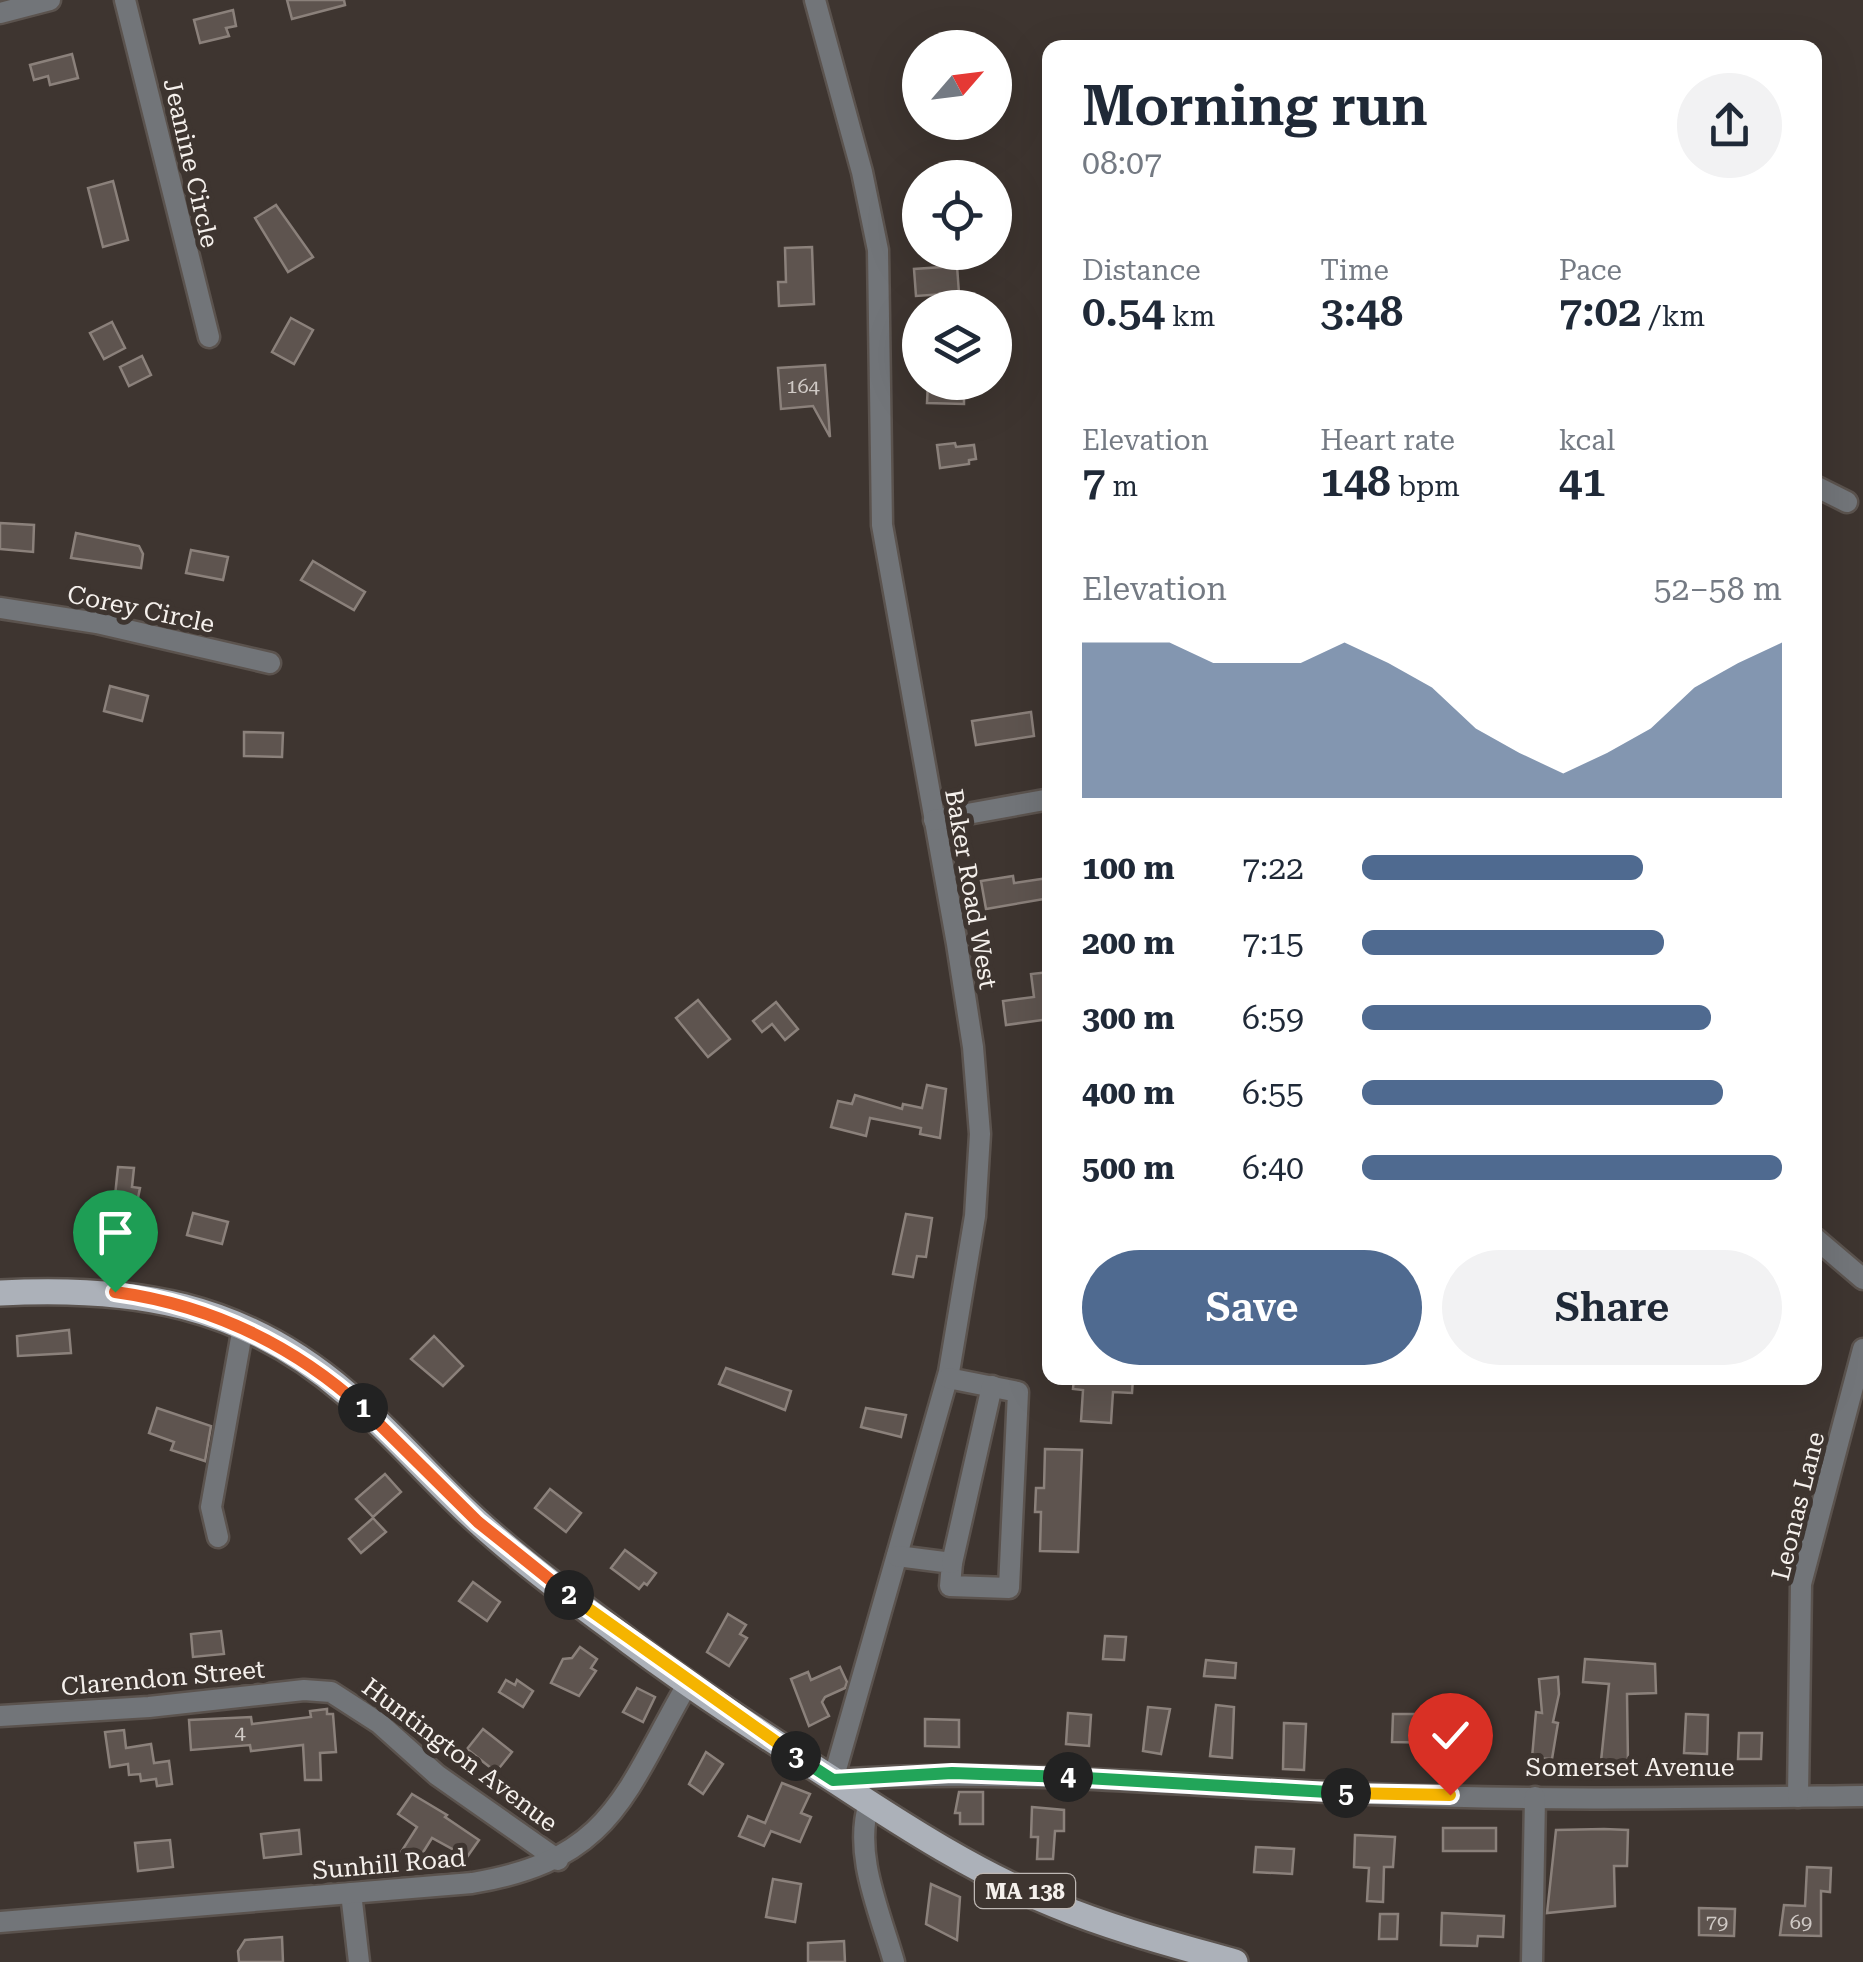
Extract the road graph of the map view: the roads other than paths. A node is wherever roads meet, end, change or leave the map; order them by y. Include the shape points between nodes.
1 (50, 0) edge
2 (125, 0) edge
3 (815, 0) edge
4 (0, 13) edge
5 (209, 337) dead end
6 (1822, 489) edge
7 (1848, 502) dead end
8 (0, 608) edge
9 (270, 663) dead end
10 (1042, 800) edge
11 (934, 820) junction
12 (1822, 1244) edge
13 (1863, 1279) edge
14 (0, 1293) edge
15 (244, 1328) junction
16 (1863, 1349) edge
17 (948, 1378) junction
18 (992, 1386) junction
19 (218, 1537) dead end
20 (897, 1556) junction
21 (952, 1563) junction
22 (688, 1683) junction
23 (331, 1692) joint
24 (0, 1716) edge
25 (833, 1780) junction
26 (1798, 1796) junction
27 (1863, 1796) edge
28 (1535, 1798) junction
29 (870, 1803) junction
30 (558, 1860) junction
31 (351, 1893) junction
32 (0, 1922) edge
33 (359, 1962) edge
34 (894, 1962) edge
35 (1235, 1962) edge
36 (1532, 1962) edge

1 - 4 street
2 - 5 street, Jeanine Circle
3 - 11 street, Baker Road West via 878,250 882,525
6 - 7 street
8 - 9 street, Corey Circle
10 - 11 street
11 - 17 street, Baker Road West via 974,1047 980,1134 975,1216
12 - 13 street
14 - 15 main road, MA 138 via 115,1292 182,1304
15 - 19 street via 211,1507
15 - 22 main road, MA 138 via 328,1377 498,1540
16 - 26 street, Leonas Lane via 1801,1584
17 - 18 street
17 - 20 street, Baker Road West
18 - 21 street
18 - 21 street via 1018,1392 1009,1588 950,1586
20 - 21 street
20 - 25 street, Baker Road West
22 - 25 main road, MA 138
22 - 30 street, Sunhill Road via 608,1817
23 - 24 street, Clarendon Street
23 - 30 street, Huntington Avenue
25 - 28 street, Somerset Avenue via 952,1773
25 - 29 main road, MA 138
26 - 27 street, Somerset Avenue
26 - 28 street, Somerset Avenue
28 - 36 street
29 - 34 street via 864,1852
29 - 35 main road, MA 138 via 984,1872 1054,1905
30 - 31 street, Sunhill Road via 472,1883
31 - 32 street, Sunhill Road
31 - 33 street

